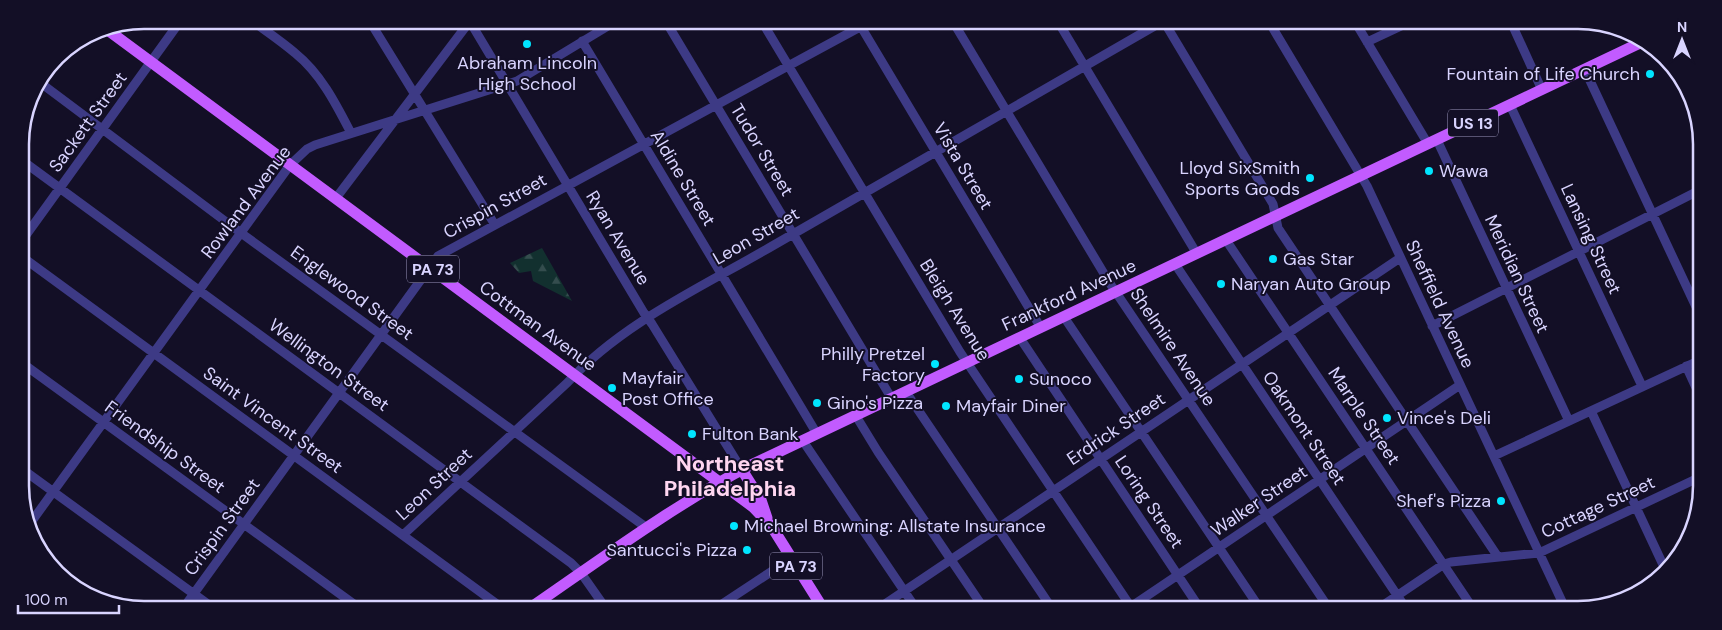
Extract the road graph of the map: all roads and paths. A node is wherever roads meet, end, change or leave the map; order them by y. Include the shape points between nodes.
1 (176, 29) edge
2 (263, 29) edge
3 (374, 29) edge
4 (464, 29) edge
5 (475, 29) edge
6 (603, 29) edge
7 (670, 29) edge
8 (766, 29) edge
9 (849, 29) edge
10 (863, 29) edge
11 (957, 29) edge
12 (1063, 29) edge
13 (1149, 29) edge
14 (1169, 29) edge
15 (1273, 29) edge
16 (1360, 29) edge
17 (1395, 29) edge
18 (1514, 29) edge
19 (112, 33) edge
20 (582, 41) junction
21 (1368, 42) junction
22 (1636, 45) edge
23 (152, 62) junction
24 (788, 66) junction
25 (1085, 66) junction
26 (1585, 70) junction
27 (506, 83) junction
28 (44, 86) edge
29 (1542, 90) junction
30 (414, 96) junction
31 (716, 105) junction
32 (1510, 105) junction
33 (426, 110) junction
34 (1007, 111) junction
35 (395, 119) junction
36 (103, 129) junction
37 (352, 133) junction
38 (1432, 142) junction
39 (644, 144) junction
40 (936, 152) junction
41 (290, 165) junction
42 (29, 166) edge
43 (1361, 176) junction
44 (568, 185) junction
45 (60, 188) junction
46 (865, 193) junction
47 (1693, 194) edge
48 (336, 198) junction
49 (1653, 214) junction
50 (1276, 216) junction
51 (495, 225) junction
52 (29, 231) edge
53 (241, 233) junction
54 (793, 234) junction
55 (1226, 240) junction
56 (1579, 252) junction
57 (1197, 254) junction
58 (1400, 258) junction
59 (29, 262) edge
60 (1175, 264) junction
61 (429, 267) junction
62 (722, 275) junction
63 (1506, 288) junction
64 (200, 290) junction
65 (1116, 292) junction
66 (1693, 300) edge
67 (1329, 305) junction
68 (648, 317) junction
69 (1064, 317) junction
70 (1432, 326) junction
71 (1041, 328) junction
72 (1288, 333) junction
73 (381, 334) junction
74 (1020, 338) junction
75 (154, 353) junction
76 (1693, 362) edge
77 (967, 363) junction
78 (1242, 364) junction
79 (1686, 366) junction
80 (29, 368) edge
81 (575, 374) junction
82 (1693, 381) edge
83 (1460, 385) junction
84 (1642, 386) junction
85 (906, 392) junction
86 (339, 393) junction
87 (892, 399) junction
88 (1188, 400) junction
89 (1591, 411) junction
90 (856, 416) junction
91 (1407, 421) junction
92 (1569, 421) junction
93 (104, 423) junction
94 (515, 431) junction
95 (1142, 432) junction
96 (817, 434) junction
97 (803, 441) junction
98 (1366, 449) junction
99 (294, 455) junction
100 (1494, 456) junction
101 (1100, 459) junction
102 (742, 470) junction
103 (29, 474) edge
104 (1319, 480) junction
105 (1693, 480) edge
106 (460, 482) junction
107 (720, 482) junction
108 (1053, 490) junction
109 (53, 492) junction
110 (1637, 507) junction
111 (1266, 516) junction
112 (34, 519) edge
113 (768, 522) junction
114 (244, 524) junction
115 (648, 528) junction
116 (998, 528) junction
117 (403, 535) junction
118 (1219, 548) junction
119 (1539, 553) junction
120 (1498, 557) junction
121 (792, 558) junction
122 (950, 559) junction
123 (1444, 564) junction
124 (1663, 564) edge
125 (581, 572) junction
126 (1178, 575) junction
127 (904, 590) junction
128 (194, 594) junction
129 (1397, 596) junction
130 (189, 601) edge
131 (204, 601) edge
132 (350, 601) edge
133 (493, 601) edge
134 (540, 601) edge
135 (600, 601) edge
136 (728, 601) edge
137 (818, 601) edge
138 (889, 601) edge
139 (911, 601) edge
140 (978, 601) edge
141 (1047, 601) edge
142 (1125, 601) edge
143 (1141, 601) edge
144 (1195, 601) edge
145 (1255, 601) edge
146 (1324, 601) edge
147 (1390, 601) edge
148 (1401, 601) edge
149 (1468, 601) edge
150 (1562, 601) edge

1 - 23 street, Sackett Street
2 - 37 street via 307,64 326,88
3 - 30 street
4 - 30 street
5 - 27 street, Ryan Avenue
6 - 20 street, Rowland Avenue
7 - 31 street, Tudor Street
8 - 24 street, Bleigh Avenue
9 - 24 street, Crispin Street
10 - 40 street, Vista Street
11 - 34 street, Shelmire Avenue
12 - 25 street
13 - 25 street, Leon Street
14 - 50 street via 1273,204
15 - 43 street, Sheffield Avenue
16 - 21 street, Meridian Street
17 - 21 street
18 - 29 street
19 - 23 main road, Cottman Avenue / PA 73
20 - 27 street, Rowland Avenue via 517,81
20 - 39 street, Aldine Street
21 - 38 street, Meridian Street
22 - 26 main road, Frankford Avenue / US 13
23 - 36 street, Sackett Street
23 - 41 main road, Cottman Avenue / PA 73
24 - 31 street, Crispin Street
24 - 46 street, Bleigh Avenue
25 - 34 street, Leon Street
25 - 57 street
26 - 29 main road, Frankford Avenue / US 13
26 - 49 street
27 - 33 street, Rowland Avenue
27 - 44 street, Ryan Avenue
28 - 36 street, Englewood Street
29 - 32 main road, Frankford Avenue / US 13
30 - 33 street
30 - 35 street
31 - 39 street, Crispin Street
31 - 54 street, Tudor Street
32 - 38 main road, Frankford Avenue / US 13
32 - 56 street, Lansing Street
33 - 35 street, Rowland Avenue
33 - 51 street
34 - 40 street, Leon Street
34 - 65 street, Shelmire Avenue
35 - 37 street, Rowland Avenue
35 - 48 street
36 - 45 street, Sackett Street
36 - 53 street, Englewood Street
37 - 41 street, Rowland Avenue via 308,149
38 - 43 main road, Frankford Avenue / US 13
38 - 63 street, Meridian Street
39 - 44 street, Crispin Street
39 - 62 street, Aldine Street
40 - 46 street, Leon Street
40 - 71 street, Vista Street
41 - 48 main road, Cottman Avenue / PA 73
41 - 53 street, Rowland Avenue
42 - 45 street, Wellington Street
43 - 50 main road, Frankford Avenue / US 13
43 - 58 street, Sheffield Avenue
44 - 51 street, Crispin Street
44 - 68 street, Ryan Avenue
45 - 52 street, Sackett Street
45 - 64 street, Wellington Street
46 - 54 street, Leon Street
46 - 77 street, Bleigh Avenue
47 - 49 street
48 - 61 main road, Cottman Avenue / PA 73
49 - 56 street
49 - 66 street
50 - 55 main road, Frankford Avenue / US 13
50 - 67 street via 1278,228
51 - 61 street, Crispin Street via 438,256
53 - 64 street, Rowland Avenue
53 - 73 street, Englewood Street
54 - 62 street, Leon Street
54 - 87 street, Tudor Street
55 - 57 main road, Frankford Avenue / US 13
55 - 72 street, Marple Street
56 - 63 street
56 - 84 street, Lansing Street
57 - 60 main road, Frankford Avenue / US 13
58 - 67 street, Erdrick Street
58 - 70 street, Sheffield Avenue
59 - 75 street, Saint Vincent Street
60 - 65 main road, Frankford Avenue / US 13
60 - 78 street, Oakmont Street
61 - 73 street, Crispin Street
61 - 81 main road, Cottman Avenue / PA 73
62 - 68 street, Leon Street
62 - 96 street, Aldine Street
63 - 70 street
63 - 92 street, Meridian Street
64 - 75 street, Rowland Avenue
64 - 86 street, Wellington Street
65 - 69 main road, Frankford Avenue / US 13
65 - 88 street, Shelmire Avenue
67 - 72 street, Erdrick Street
67 - 91 street
68 - 81 street, Leon Street
68 - 102 street, Ryan Avenue
69 - 71 main road, Frankford Avenue / US 13
69 - 95 street
70 - 83 street, Sheffield Avenue
71 - 74 main road, Frankford Avenue / US 13
72 - 78 street, Erdrick Street
72 - 98 street, Marple Street
73 - 86 street, Crispin Street
73 - 94 street, Englewood Street
74 - 77 main road, Frankford Avenue / US 13
74 - 101 street, Loring Street
75 - 93 street, Rowland Avenue
75 - 99 street, Saint Vincent Street
76 - 79 street
77 - 85 main road, Frankford Avenue / US 13
77 - 108 street, Bleigh Avenue
78 - 88 street, Erdrick Street
78 - 104 street, Oakmont Street
79 - 82 street
79 - 84 street
80 - 93 street, Friendship Street
81 - 94 street, Leon Street
81 - 107 main road, Cottman Avenue / PA 73
83 - 91 street, Walker Street
83 - 100 street, Sheffield Avenue
84 - 89 street
85 - 87 main road, Frankford Avenue / US 13
85 - 116 street
86 - 99 street, Crispin Street
86 - 106 street, Wellington Street
87 - 90 main road, Frankford Avenue / US 13
88 - 95 street, Erdrick Street
88 - 111 street, Shelmire Avenue
89 - 92 street
89 - 110 street
90 - 96 main road, Frankford Avenue / US 13
90 - 122 street
91 - 98 street, Walker Street
91 - 120 street
92 - 100 street
93 - 109 street, Rowland Avenue
93 - 114 street, Friendship Street
94 - 106 street, Leon Street
94 - 115 street, Englewood Street
95 - 101 street, Erdrick Street
95 - 118 street
96 - 97 main road, Frankford Avenue / US 13
97 - 102 main road, Frankford Avenue / US 13
97 - 127 street
98 - 104 street, Walker Street
98 - 123 street, Marple Street
99 - 114 street, Crispin Street
99 - 117 street, Saint Vincent Street
100 - 119 street, Sheffield Avenue
101 - 108 street, Erdrick Street
101 - 126 street, Loring Street
102 - 107 main road, Frankford Avenue / US 13
102 - 113 main road via 761,500
103 - 109 street
104 - 111 street, Walker Street
104 - 129 street, Oakmont Street
105 - 110 street, Cottage Street
106 - 117 street, Leon Street
106 - 125 street, Wellington Street
107 - 113 main road, Cottman Avenue / PA 73
107 - 115 main road, Frankford Avenue / US 13
108 - 116 street, Erdrick Street
108 - 142 street, Bleigh Avenue
109 - 112 street, Rowland Avenue
109 - 128 street
110 - 119 street, Cottage Street
110 - 124 street
111 - 118 street, Walker Street
111 - 146 street, Shelmire Avenue
113 - 121 main road, Cottman Avenue / PA 73
114 - 128 street, Crispin Street
114 - 132 street, Friendship Street
115 - 125 main road, Frankford Avenue / US 13
116 - 122 street, Erdrick Street
116 - 141 street
117 - 133 street, Saint Vincent Street
118 - 126 street, Walker Street
118 - 145 street
119 - 120 street, Cottage Street
119 - 150 street, Sheffield Avenue
120 - 123 street, Cottage Street
121 - 136 street
121 - 137 main road, Cottman Avenue / PA 73
122 - 127 street, Erdrick Street
122 - 140 street
123 - 129 street, Cottage Street
123 - 149 street, Marple Street
125 - 134 main road, Frankford Avenue / US 13
125 - 135 street, Wellington Street
126 - 143 street, Walker Street
126 - 144 street, Loring Street
127 - 138 street, Erdrick Street
127 - 139 street
128 - 130 street, Crispin Street
128 - 131 street
129 - 147 street, Cottage Street
129 - 148 street, Oakmont Street

